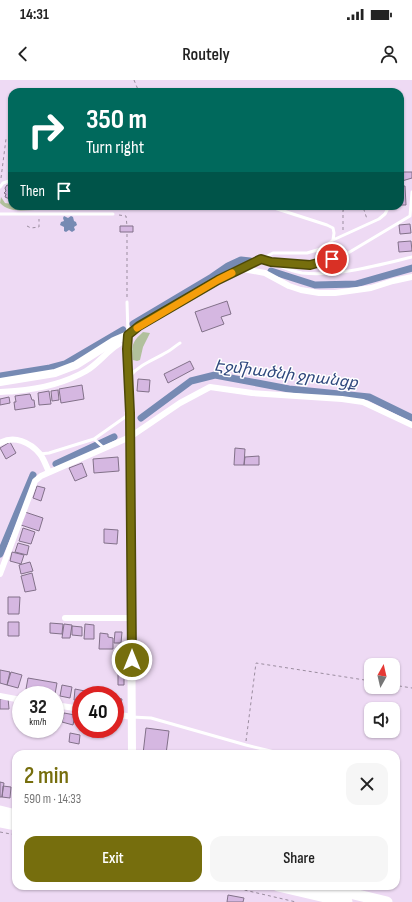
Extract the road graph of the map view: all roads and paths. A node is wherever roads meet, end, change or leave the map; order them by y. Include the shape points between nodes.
1 (6, 139) dead end
2 (8, 181) edge
3 (3, 183) junction
4 (0, 187) edge
5 (412, 192) edge
6 (280, 210) edge
7 (343, 210) edge
8 (364, 210) edge
9 (387, 210) edge
10 (0, 214) edge
11 (39, 214) junction
12 (112, 214) joint
13 (369, 224) junction
14 (27, 226) dead end
15 (127, 226) dead end
16 (127, 232) dead end
17 (344, 235) junction
18 (333, 240) junction
19 (412, 257) edge
20 (261, 259) junction
21 (271, 262) junction
22 (243, 268) junction
23 (412, 277) edge
24 (127, 301) joint
25 (128, 335) junction
26 (180, 343) dead end
27 (119, 345) junction
28 (128, 377) junction
29 (0, 382) edge
30 (0, 392) edge
31 (130, 413) junction
32 (412, 425) edge
33 (130, 437) junction
34 (94, 440) junction
35 (0, 444) edge
36 (103, 447) junction
37 (40, 454) junction
38 (49, 472) junction
39 (0, 574) edge
40 (65, 618) dead end
41 (132, 618) junction
42 (364, 680) edge
43 (400, 686) edge
44 (412, 688) edge
45 (0, 696) edge
46 (12, 698) edge
47 (124, 716) edge
48 (132, 717) junction
49 (246, 745) junction
50 (132, 750) edge
51 (245, 750) edge
52 (267, 750) edge
53 (0, 811) edge
54 (12, 814) edge
55 (0, 822) edge
56 (12, 824) edge
57 (0, 832) edge
58 (12, 834) edge
59 (245, 890) edge
60 (295, 890) edge
61 (338, 890) edge
62 (296, 902) edge
63 (347, 902) edge
64 (387, 902) edge

1 - 3 path via 1,178
2 - 3 lane
3 - 4 lane
5 - 21 lane via 410,216 343,256 310,265
6 - 18 lane via 333,228
7 - 17 path
8 - 13 path
9 - 13 lane
10 - 11 lane
11 - 12 lane
11 - 14 path via 39,227
12 - 15 path via 126,216
13 - 17 lane
16 - 24 path
17 - 18 lane
18 - 20 lane via 314,252 273,253
19 - 21 lane via 369,267 320,274 300,273
20 - 21 lane
20 - 22 lane
22 - 23 street via 265,273 301,290 319,293 371,288
22 - 25 street via 139,326
24 - 25 lane
25 - 27 street
25 - 27 street
26 - 28 lane via 135,369
27 - 28 street
27 - 29 street via 55,373
27 - 30 street via 108,351 88,370 68,379 35,388
28 - 31 street
31 - 33 street
31 - 34 lane
32 - 33 street via 363,402 210,387 180,403
33 - 36 street
33 - 41 street
34 - 36 lane
34 - 37 lane via 50,454
35 - 37 street via 7,439 16,439 28,444
36 - 38 street
37 - 38 street
38 - 39 street via 35,481
40 - 41 street
41 - 48 street
42 - 49 path via 256,663
43 - 44 path
45 - 46 street
47 - 48 street
48 - 49 lane via 151,718
48 - 50 street
49 - 51 path
49 - 52 lane
53 - 54 highway
55 - 56 highway
57 - 58 path
59 - 62 path
60 - 63 highway
61 - 64 highway

